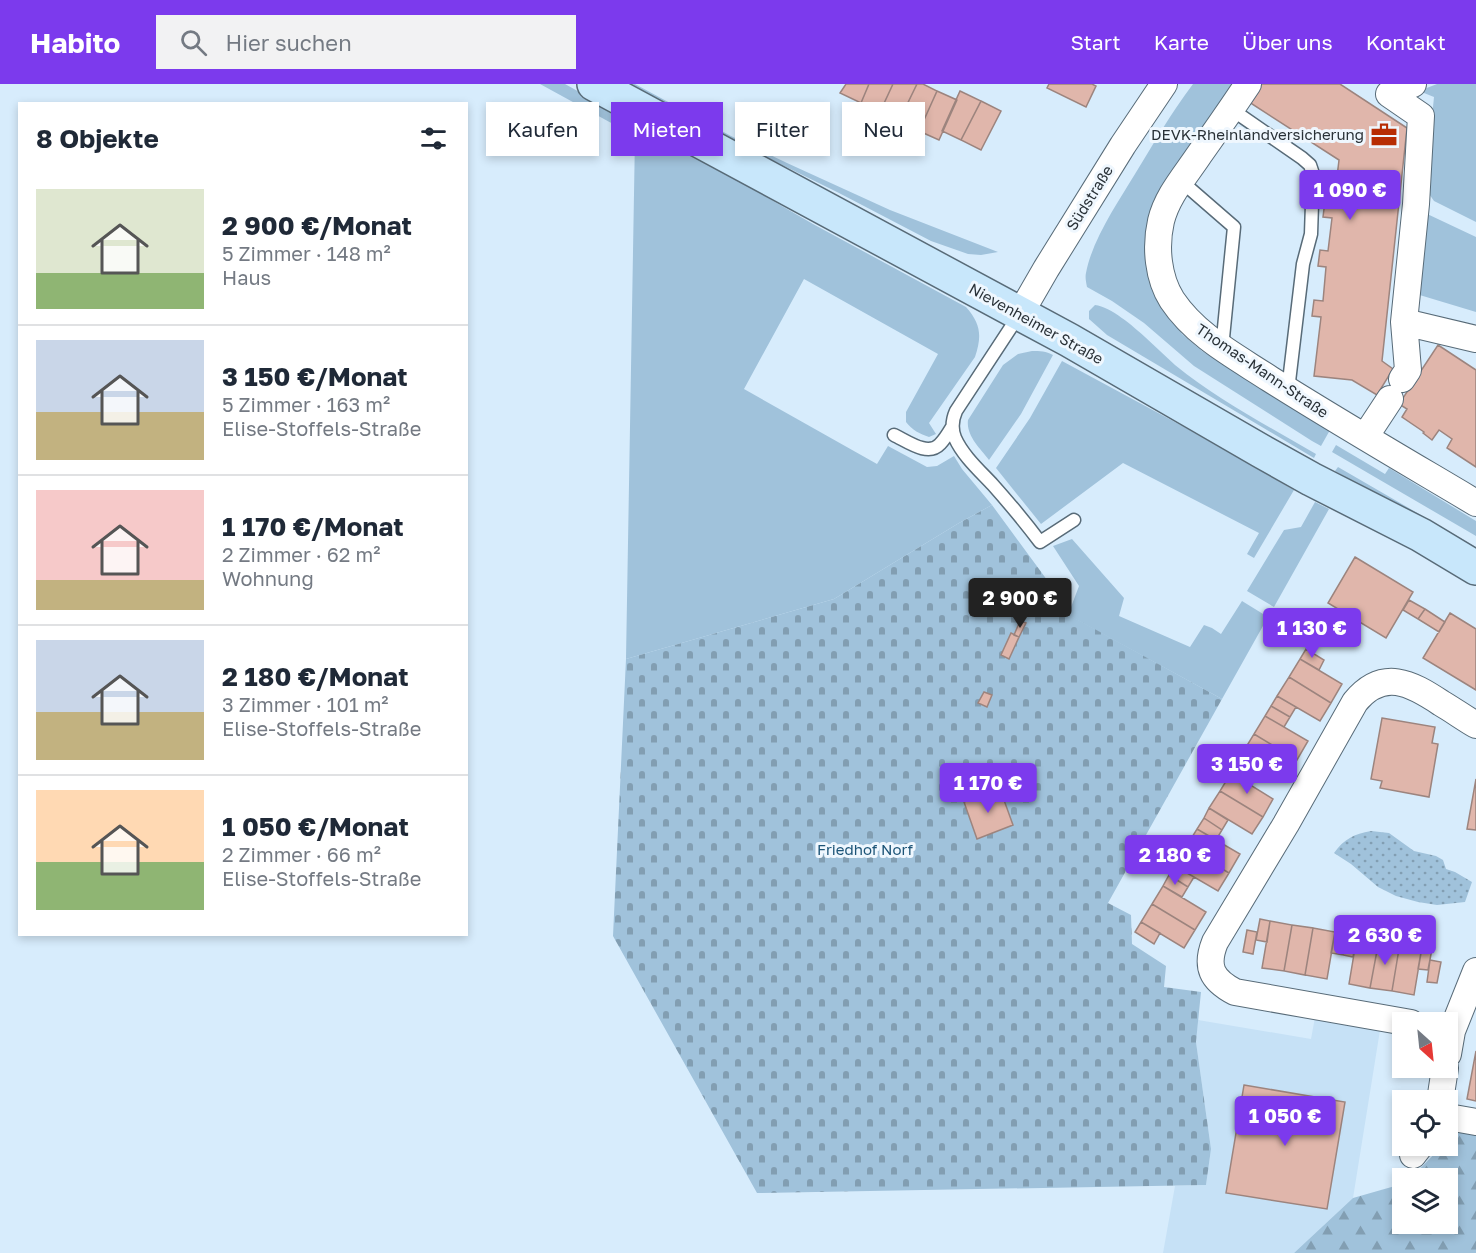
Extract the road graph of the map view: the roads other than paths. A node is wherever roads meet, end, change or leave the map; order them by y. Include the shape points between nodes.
1 (594, 84) edge
2 (1164, 84) edge
3 (1248, 84) edge
4 (1413, 84) edge
5 (1382, 89) edge
6 (1231, 109) junction
7 (1181, 181) junction
8 (1020, 314) junction
9 (1404, 322) junction
10 (1476, 339) edge
11 (1222, 348) junction
12 (1288, 390) junction
13 (952, 427) junction
14 (894, 435) dead end
15 (1365, 437) junction
16 (1476, 503) edge
17 (1074, 520) dead end
18 (1476, 568) edge
19 (1476, 725) edge
20 (1476, 971) edge
21 (1458, 1016) edge
22 (1392, 1020) edge
23 (1458, 1119) edge
24 (1476, 1122) edge

1 - 8 main road, Nievenheimer Straße
2 - 8 street, Südstraße
3 - 6 street, Thomas-Mann-Straße
4 - 5 street
5 - 9 street via 1421,116
6 - 7 street, Thomas-Mann-Straße
6 - 12 lane via 1302,158 1313,174 1311,234 1303,264
7 - 11 lane via 1234,227
7 - 11 street, Thomas-Mann-Straße via 1161,221 1161,273 1167,291 1184,315
8 - 13 lane via 956,411
8 - 18 main road, Nievenheimer Straße
9 - 10 street
9 - 15 street via 1408,370
11 - 12 street, Thomas-Mann-Straße
12 - 15 street, Thomas-Mann-Straße
13 - 14 lane via 939,446 932,449
13 - 17 lane via 967,455 1040,542
15 - 16 street, Thomas-Mann-Straße
19 - 22 street via 1406,683 1383,683 1361,694 1210,954 1211,972 1222,986 1235,992
20 - 21 street
23 - 24 street

